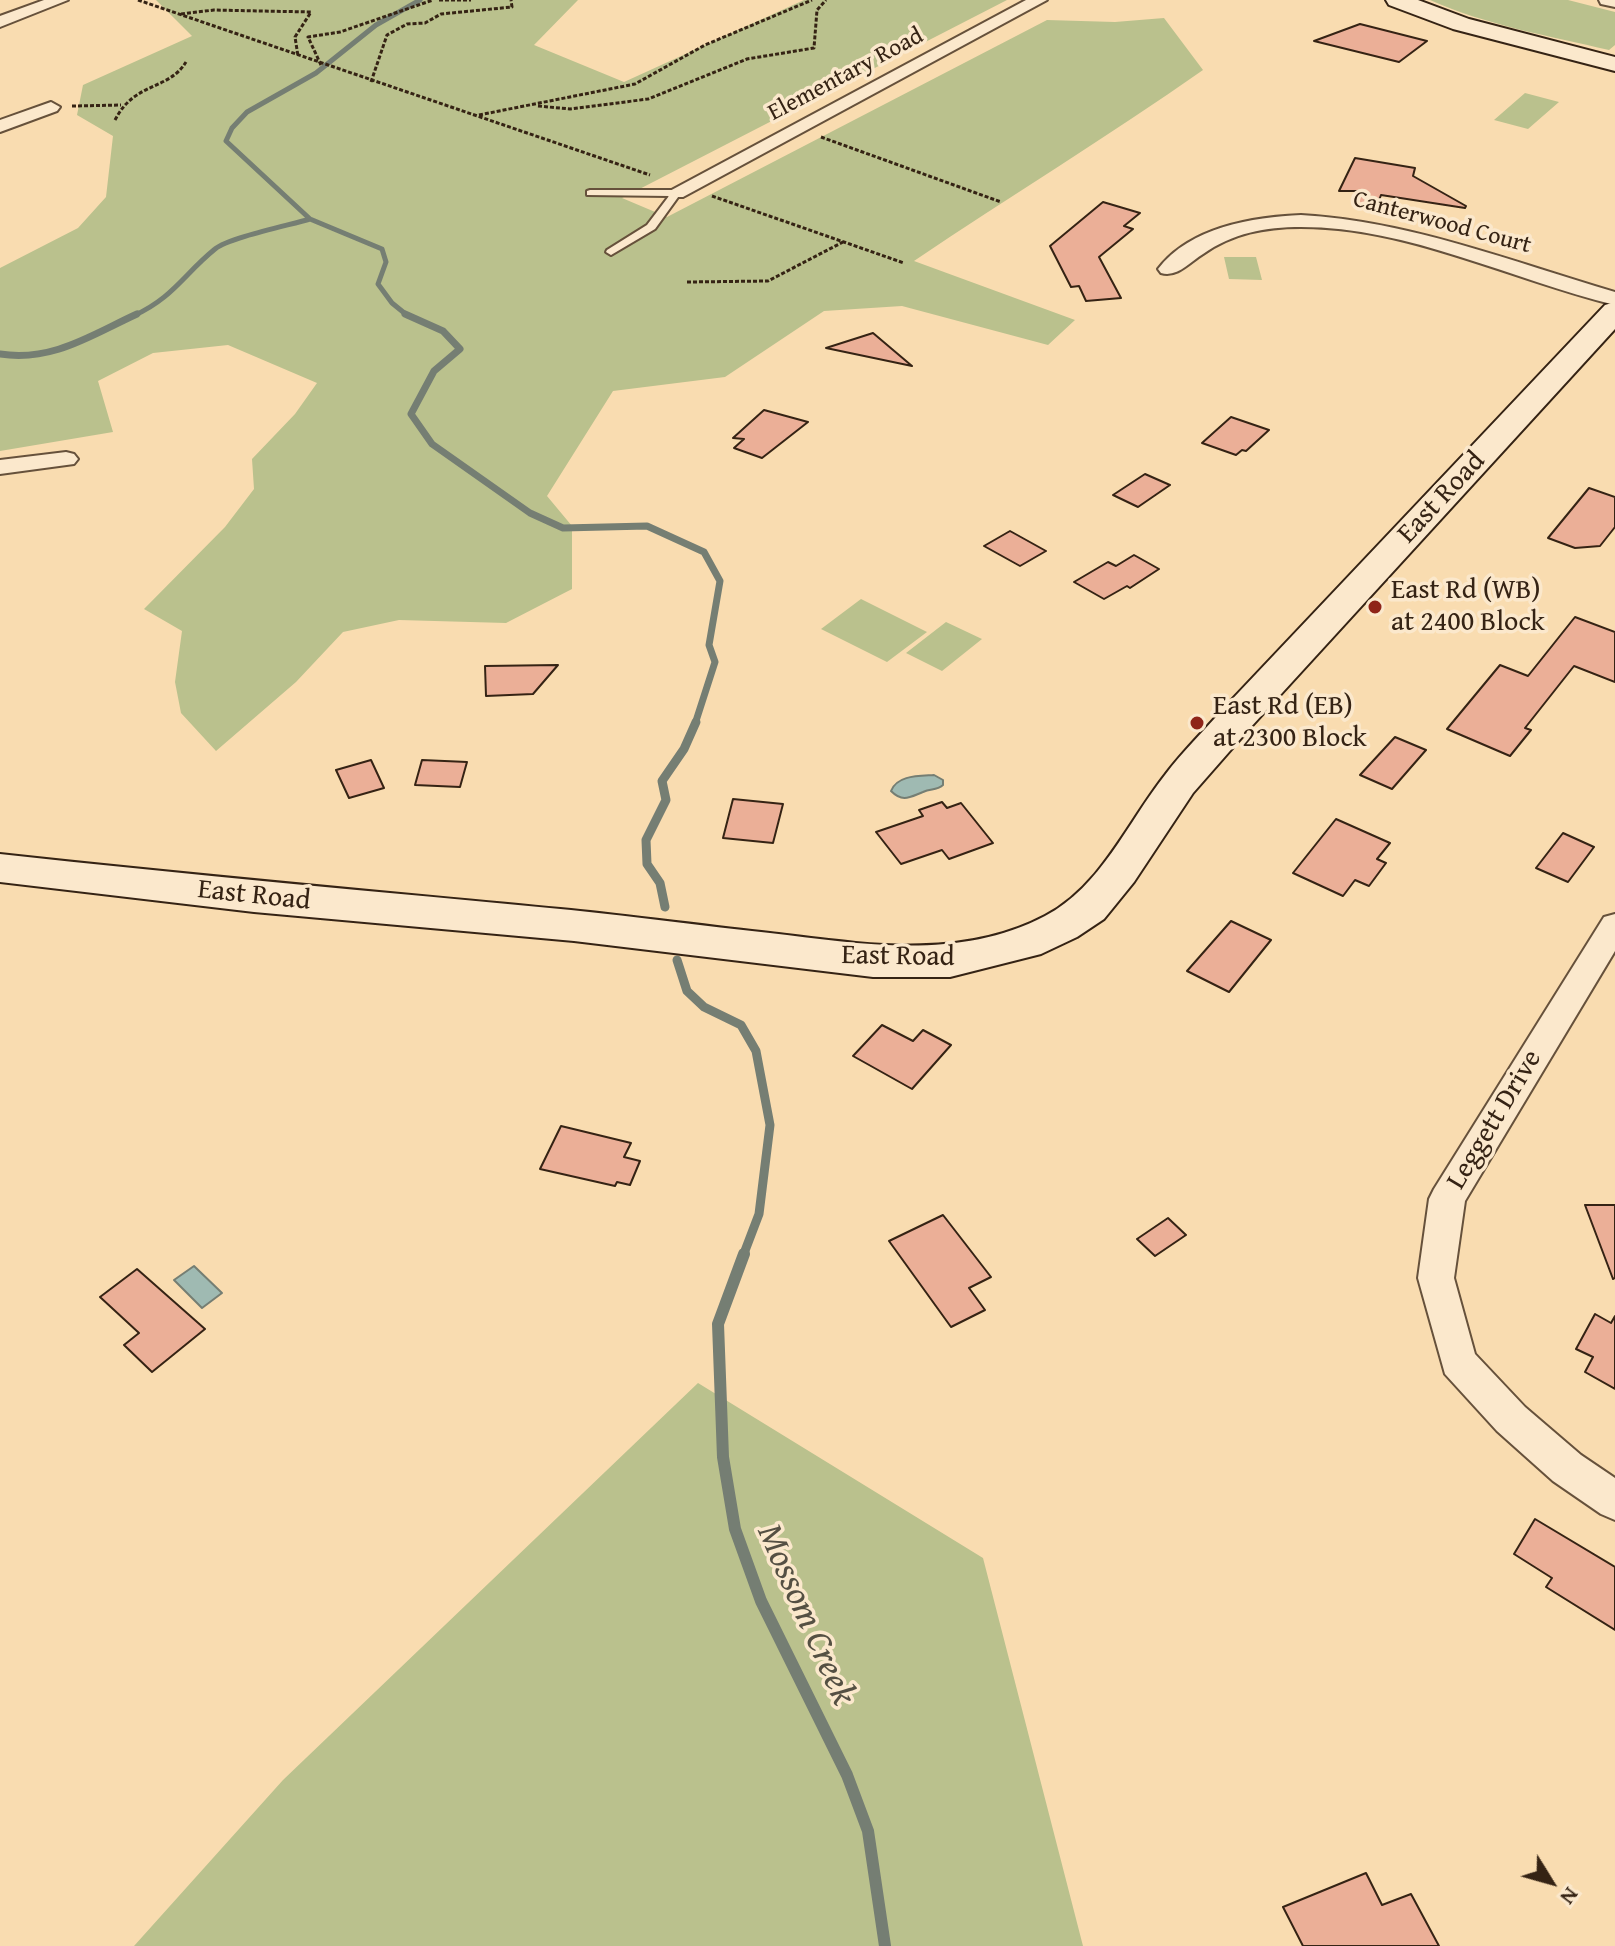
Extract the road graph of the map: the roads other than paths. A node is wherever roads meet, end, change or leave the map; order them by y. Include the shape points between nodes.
1 (60, 0) edge
2 (1039, 0) edge
3 (1397, 0) edge
4 (1607, 0) edge
5 (1615, 2) edge
6 (0, 22) edge
7 (1615, 64) edge
8 (51, 107) road end
9 (2, 124) edge
10 (590, 193) dead end
11 (676, 193) junction
12 (611, 252) dead end
13 (1168, 269) dead end
14 (1615, 299) edge
15 (1615, 311) edge
16 (66, 459) dead end
17 (0, 467) edge
18 (0, 868) edge
19 (1615, 925) edge
20 (1615, 1501) edge

1 - 6 street
2 - 11 street, Elementary Road
3 - 7 main road via 1461,24
4 - 5 street
8 - 9 street
10 - 11 lane
11 - 12 lane via 651,227
13 - 14 street, Canterwood Court via 1207,241 1242,227 1336,222 1400,235
15 - 18 main road, East Road via 1236,719 1179,784 1089,908 1026,943 950,961 873,961
16 - 17 street
19 - 20 street, Leggett Drive via 1447,1199 1436,1278 1458,1362 1511,1419

